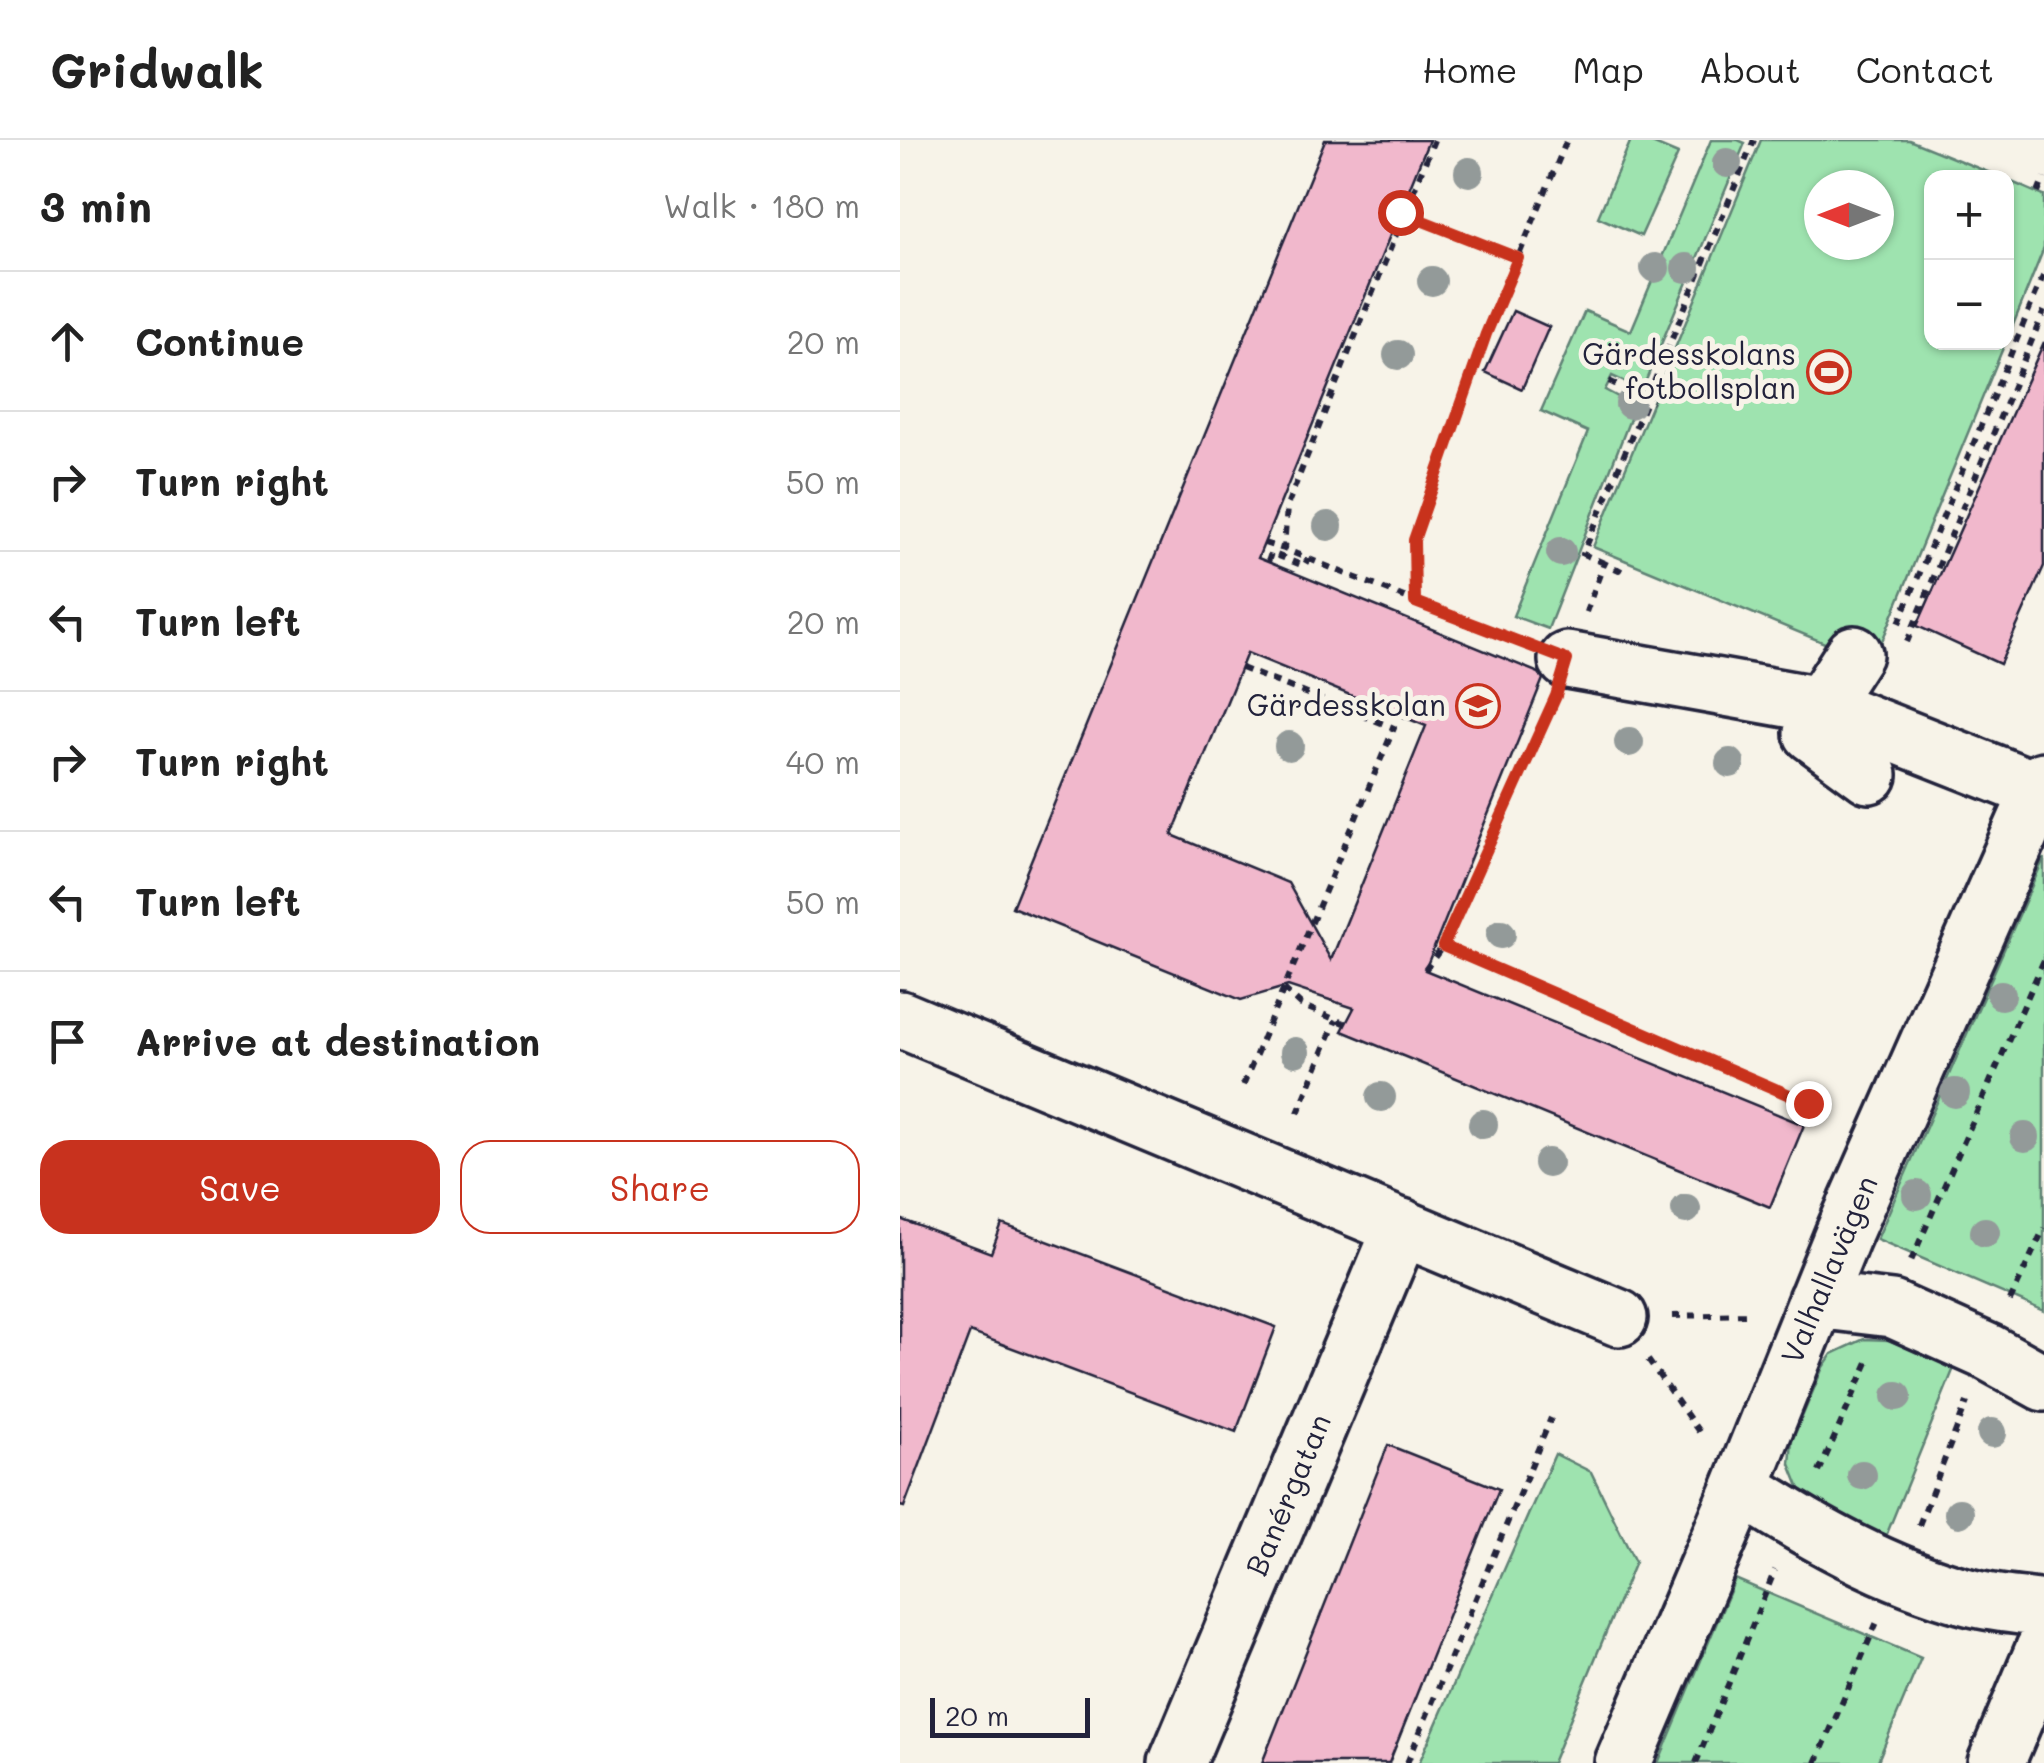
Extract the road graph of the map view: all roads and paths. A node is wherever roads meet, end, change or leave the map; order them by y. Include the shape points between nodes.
1 (1434, 140) edge
2 (1567, 140) edge
3 (1754, 140) edge
4 (2044, 178) edge
5 (2038, 193) dead end
6 (1402, 212) junction
7 (1518, 258) junction
8 (2044, 274) edge
9 (2044, 311) edge
10 (1610, 381) dead end
11 (1649, 400) junction
12 (1264, 543) dead end
13 (1284, 549) junction
14 (1308, 559) junction
15 (1624, 560) dead end
16 (1268, 562) dead end
17 (1604, 563) junction
18 (1415, 602) junction
19 (1884, 647) junction
20 (1567, 660) junction
21 (1240, 668) dead end
22 (1821, 705) junction
23 (1869, 775) dead end
24 (2042, 786) edge
25 (1443, 946) junction
26 (1424, 970) dead end
27 (1284, 989) junction
28 (900, 1020) edge
29 (1336, 1020) junction
30 (1346, 1024) dead end
31 (1242, 1090) dead end
32 (1808, 1103) dead end
33 (1298, 1113) dead end
34 (1402, 1227) junction
35 (2044, 1228) edge
36 (1816, 1300) junction
37 (2006, 1312) dead end
38 (1619, 1318) junction
39 (2044, 1384) edge
40 (1968, 1400) dead end
41 (1551, 1418) dead end
42 (1741, 1487) junction
43 (1918, 1528) dead end
44 (2044, 1609) edge
45 (1878, 1618) dead end
46 (2044, 1649) edge
47 (1177, 1763) edge
48 (1407, 1763) edge
49 (1623, 1763) edge
50 (1816, 1763) edge
51 (1996, 1763) edge

1 - 6 path
2 - 7 path
3 - 11 path
4 - 5 path
6 - 7 path
6 - 13 path via 1286,506
7 - 18 path via 1414,540
8 - 19 path
9 - 19 path
10 - 11 path
11 - 17 path via 1583,554
12 - 13 path
13 - 14 path
14 - 16 path via 1304,566 1270,553
14 - 18 path
15 - 17 path via 1619,570
17 - 20 path
18 - 20 path
19 - 22 main road
20 - 22 main road
20 - 25 path
21 - 27 path via 1394,728
22 - 23 main road via 1812,733
22 - 24 main road
24 - 36 main road, Valhallavägen
25 - 26 path
25 - 32 path
27 - 29 path via 1301,1005
27 - 31 path
28 - 34 main road
29 - 30 path
29 - 33 path
34 - 38 main road
34 - 47 main road, Banérgatan
35 - 37 path
36 - 38 path via 1752,1314
36 - 39 main road via 1892,1309
36 - 42 main road, Valhallavägen
38 - 42 path
40 - 43 path
41 - 48 path
42 - 44 main road via 1899,1575 1971,1598
42 - 49 main road, Valhallavägen
45 - 50 path
46 - 51 main road

